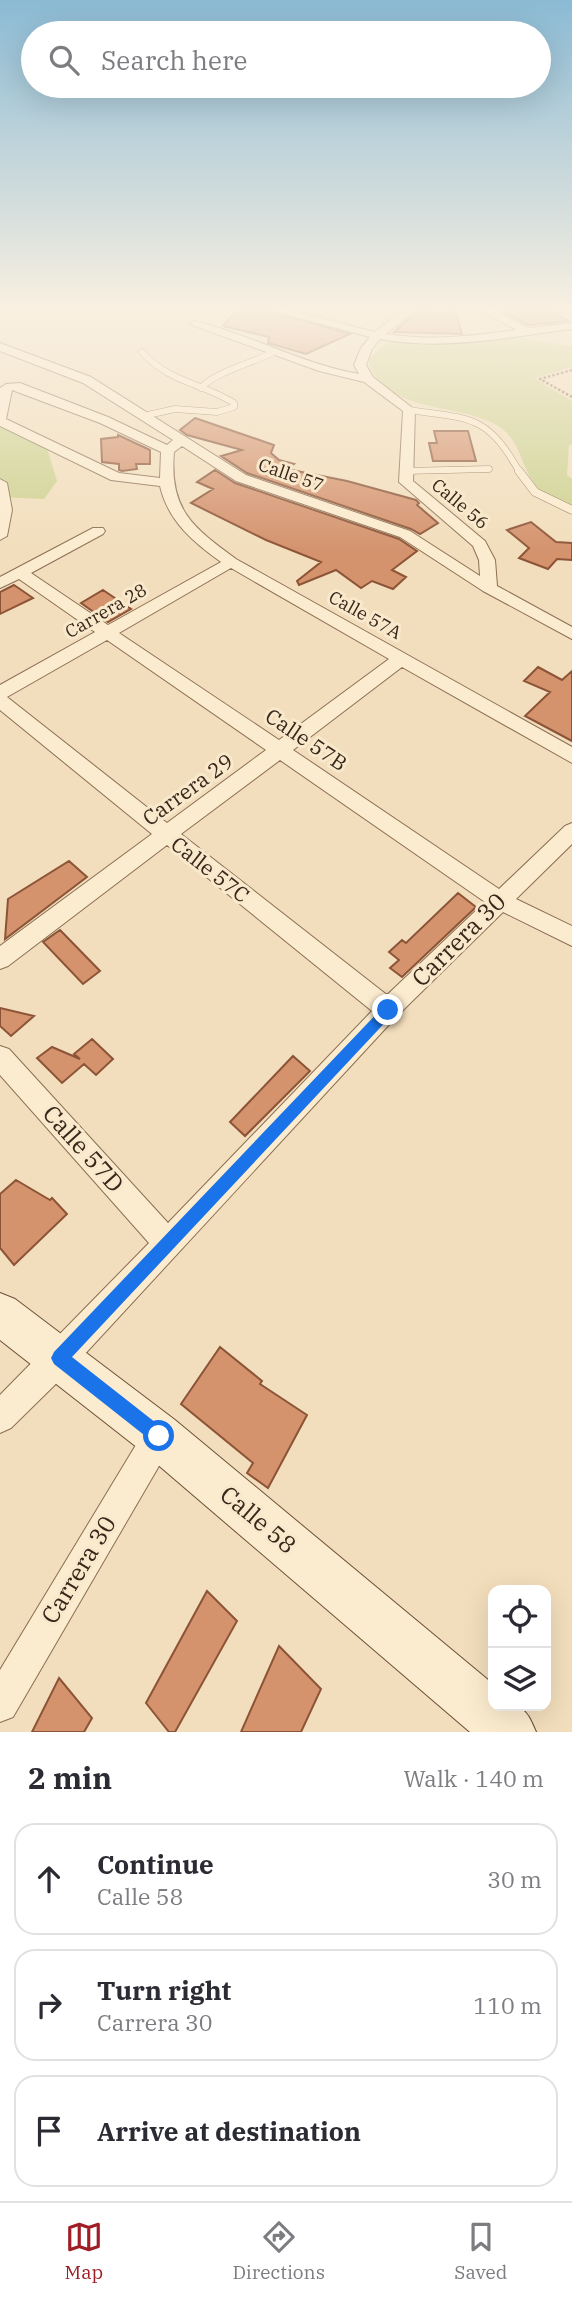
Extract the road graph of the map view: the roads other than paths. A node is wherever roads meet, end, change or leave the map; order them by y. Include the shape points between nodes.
1 (5, 391) edge
2 (29, 391) edge
3 (104, 391) edge
4 (210, 391) edge
5 (384, 391) edge
6 (409, 410) junction
7 (143, 416) junction
8 (0, 420) edge
9 (175, 445) junction
10 (489, 469) dead end
11 (405, 471) junction
12 (0, 483) edge
13 (166, 483) junction
14 (2, 510) edge
15 (572, 510) edge
16 (98, 531) dead end
17 (0, 536) edge
18 (231, 562) junction
19 (19, 572) junction
20 (0, 583) edge
21 (489, 588) junction
22 (107, 632) junction
23 (572, 634) edge
24 (402, 658) junction
25 (0, 693) edge
26 (0, 701) edge
27 (281, 750) junction
28 (572, 756) edge
29 (572, 831) edge
30 (166, 835) junction
31 (499, 900) junction
32 (572, 937) edge
33 (0, 959) edge
34 (388, 1010) junction
35 (0, 1057) edge
36 (167, 1242) junction
37 (0, 1314) edge
38 (60, 1358) junction
39 (0, 1417) edge
40 (159, 1436) junction
41 (0, 1704) edge
42 (509, 1732) edge

1 - 8 street, Calle 57
2 - 9 street, Calle 57
3 - 7 street, Calle 57
4 - 7 lane via 226,396 234,407
5 - 6 street
6 - 11 street, Calle 56
6 - 15 lane via 469,420 491,430 527,484 552,503
7 - 9 street, Calle 57
8 - 13 street via 116,477
9 - 13 street, Calle 57A via 164,475
9 - 21 street, Calle 57 via 241,478 405,534
10 - 11 lane
11 - 21 street, Calle 56 via 408,486 480,544 487,560
12 - 14 street
13 - 18 street, Calle 57A via 181,523
14 - 17 street
16 - 19 street
18 - 22 street, Carrera 28
18 - 24 street, Calle 57A
19 - 20 street
19 - 22 street, Calle 57B
21 - 23 street, Calle 57
22 - 25 street, Carrera 28
22 - 27 street, Calle 57B
24 - 27 street, Carrera 29
24 - 28 street, Calle 57A
26 - 30 street, Calle 57C
27 - 30 street, Carrera 29
27 - 31 street, Calle 57B
29 - 31 street, Carrera 30
30 - 33 street, Carrera 29
30 - 34 street, Calle 57C
31 - 32 street, Calle 57B
31 - 34 street, Carrera 30
34 - 36 street, Carrera 30
35 - 36 street, Calle 57D
36 - 38 street, Carrera 30
37 - 38 street, Calle 58
38 - 39 street, Carrera 30
38 - 40 street, Calle 58
40 - 41 street, Carrera 30
40 - 42 street, Calle 58

